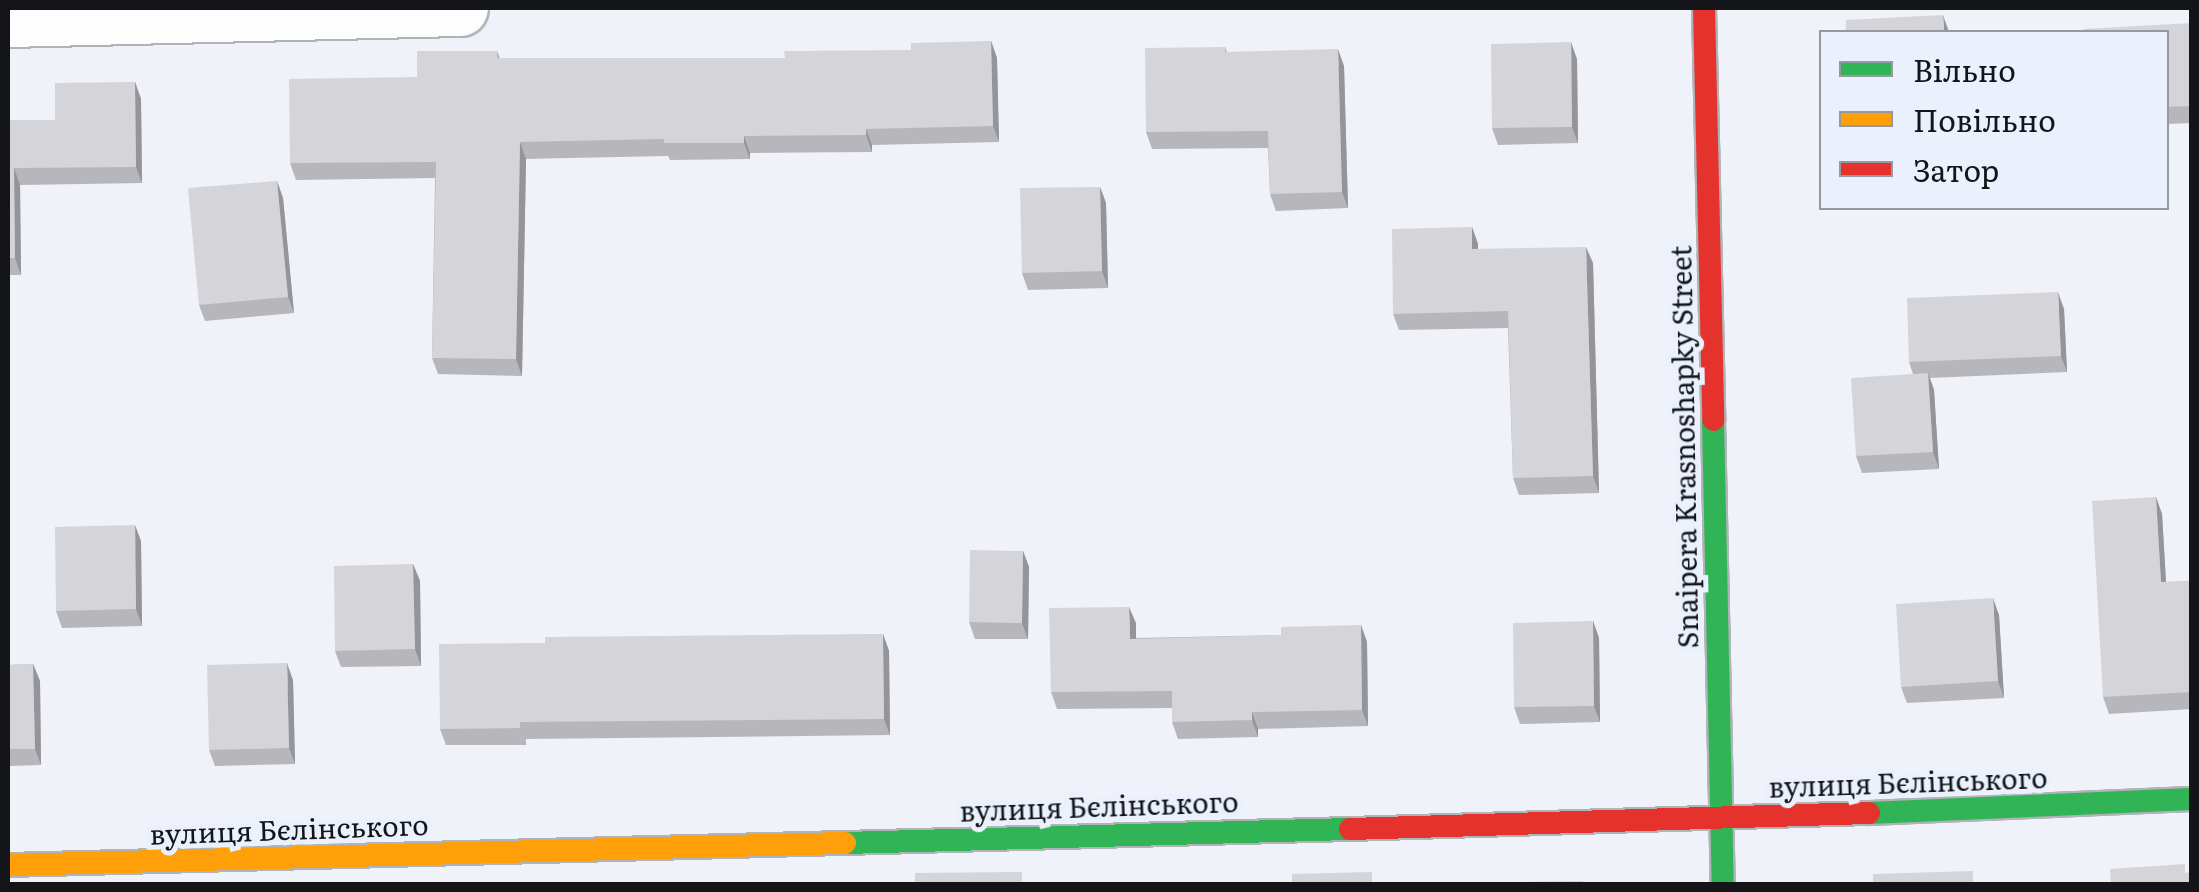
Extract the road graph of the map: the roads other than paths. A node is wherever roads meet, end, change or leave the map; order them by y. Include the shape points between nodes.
1 (460, 8) edge
2 (1704, 8) edge
3 (8, 20) edge
4 (2192, 798) edge
5 (1720, 818) junction
6 (8, 865) edge
7 (1723, 884) edge

1 - 3 street
2 - 5 street, Snaipera Krasnoshapky Street
4 - 5 street, вулиця Бєлінського
5 - 6 street, вулиця Бєлінського
5 - 7 street, Snaipera Krasnoshapky Street

